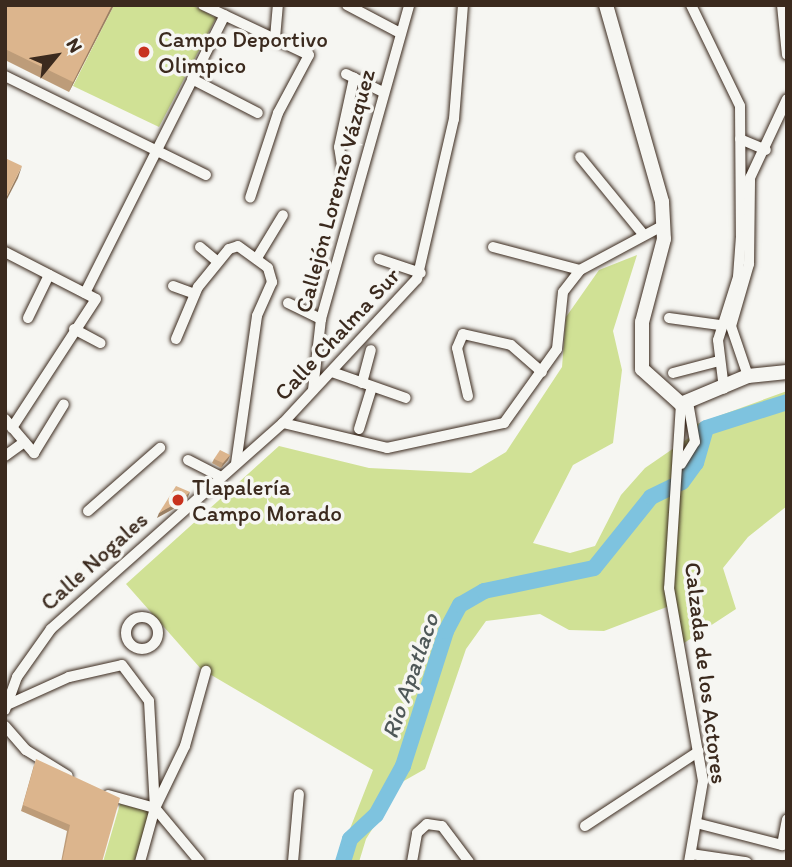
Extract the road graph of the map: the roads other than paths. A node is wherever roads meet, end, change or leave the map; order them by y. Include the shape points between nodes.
1 (203, 5) edge
2 (278, 5) edge
3 (347, 5) edge
4 (409, 5) edge
5 (463, 5) edge
6 (606, 5) edge
7 (691, 5) edge
8 (782, 5) edge
9 (225, 15) junction
10 (400, 33) junction
11 (275, 38) junction
12 (787, 55) edge
13 (5, 76) edge
14 (192, 79) junction
15 (383, 92) junction
16 (787, 99) edge
17 (258, 113) dead end
18 (740, 139) junction
19 (156, 150) junction
20 (766, 150) junction
21 (580, 157) dead end
22 (343, 172) dead end
23 (205, 175) dead end
24 (250, 198) dead end
25 (283, 215) dead end
26 (664, 225) junction
27 (643, 234) junction
28 (200, 247) dead end
29 (493, 247) dead end
30 (5, 252) edge
31 (257, 258) junction
32 (379, 258) dead end
33 (218, 262) junction
34 (580, 270) junction
35 (421, 273) junction
36 (50, 275) junction
37 (173, 286) dead end
38 (197, 290) junction
39 (85, 293) junction
40 (288, 303) dead end
41 (28, 318) dead end
42 (321, 318) junction
43 (669, 318) dead end
44 (720, 325) junction
45 (74, 329) junction
46 (176, 339) dead end
47 (100, 343) dead end
48 (736, 348) junction
49 (718, 349) junction
50 (371, 350) dead end
51 (719, 361) junction
52 (332, 372) junction
53 (542, 372) junction
54 (787, 372) edge
55 (673, 373) dead end
56 (748, 376) junction
57 (367, 385) junction
58 (724, 389) junction
59 (313, 390) junction
60 (468, 396) dead end
61 (406, 398) dead end
62 (64, 404) dead end
63 (684, 404) junction
64 (283, 423) junction
65 (9, 424) edge
66 (359, 429) dead end
67 (24, 442) junction
68 (160, 448) dead end
69 (5, 457) edge
70 (188, 460) dead end
71 (236, 463) junction
72 (220, 477) junction
73 (88, 511) dead end
74 (133, 645) dead end
75 (122, 665) junction
76 (205, 671) dead end
77 (6, 707) edge
78 (5, 726) edge
79 (699, 751) junction
80 (85, 785) edge
81 (97, 790) edge
82 (299, 794) dead end
83 (155, 808) junction
84 (787, 819) edge
85 (700, 824) junction
86 (585, 826) dead end
87 (690, 858) edge
88 (140, 862) edge
89 (200, 862) edge
90 (293, 862) edge
91 (412, 862) edge
92 (469, 862) edge
93 (746, 862) edge

1 - 9 street
2 - 11 street
3 - 10 street
4 - 10 street, Callejón Lorenzo Vázquez
5 - 35 street, Calle Chalma Sur via 454,119
6 - 26 main road via 655,163
7 - 18 street via 734,88
8 - 12 street
9 - 11 street
9 - 14 street
10 - 15 street, Callejón Lorenzo Vázquez
11 - 24 street via 309,55 278,113
13 - 19 street
14 - 17 street
14 - 19 street
15 - 22 street via 350,76 339,147
15 - 42 street, Callejón Lorenzo Vázquez
16 - 20 street
18 - 20 street
18 - 44 street via 740,265
19 - 23 street
19 - 39 street
20 - 48 street via 750,178 749,264 732,316
21 - 27 street
25 - 31 street
26 - 27 street
26 - 63 main road via 638,353 651,383
27 - 34 street
28 - 33 street
29 - 34 street
30 - 36 street
31 - 33 street via 238,246
31 - 71 street via 272,282 257,316
32 - 35 street
33 - 38 street
34 - 53 street via 563,292 557,349
35 - 52 street, Calle Chalma Sur
36 - 39 street
36 - 41 street
37 - 38 street
38 - 46 street
39 - 45 street via 96,299
40 - 42 street
42 - 59 street, Callejón Lorenzo Vázquez
43 - 44 street
44 - 49 street
45 - 47 street
45 - 65 street
48 - 49 street
48 - 56 street
49 - 51 street
50 - 57 street
51 - 55 street
51 - 58 street
52 - 57 street
52 - 59 street, Calle Chalma Sur
53 - 60 street via 511,345 463,334 457,348
53 - 64 street via 504,423 387,448
54 - 56 main road
56 - 58 main road
57 - 61 street
57 - 66 street
58 - 63 main road
59 - 64 street, Calle Chalma Sur
62 - 67 street via 34,453
63 - 79 street, Calzada de los Actores via 695,442 672,488 669,588
64 - 71 street, Calle Chalma Sur
65 - 67 street
67 - 69 street
68 - 73 street
70 - 72 street
71 - 72 street, Calle Nogales
72 - 77 street, Calle Nogales via 45,636
74 - 75 street
75 - 77 street via 69,677
75 - 83 street via 149,701
76 - 83 street via 185,746
78 - 80 street via 26,750
79 - 85 street, Calzada de los Actores
79 - 86 street
81 - 83 street
82 - 90 street
83 - 88 street
83 - 89 street
84 - 85 street via 782,845
85 - 87 street, Calzada de los Actores
87 - 93 street
91 - 92 street via 416,833 427,824 442,826

